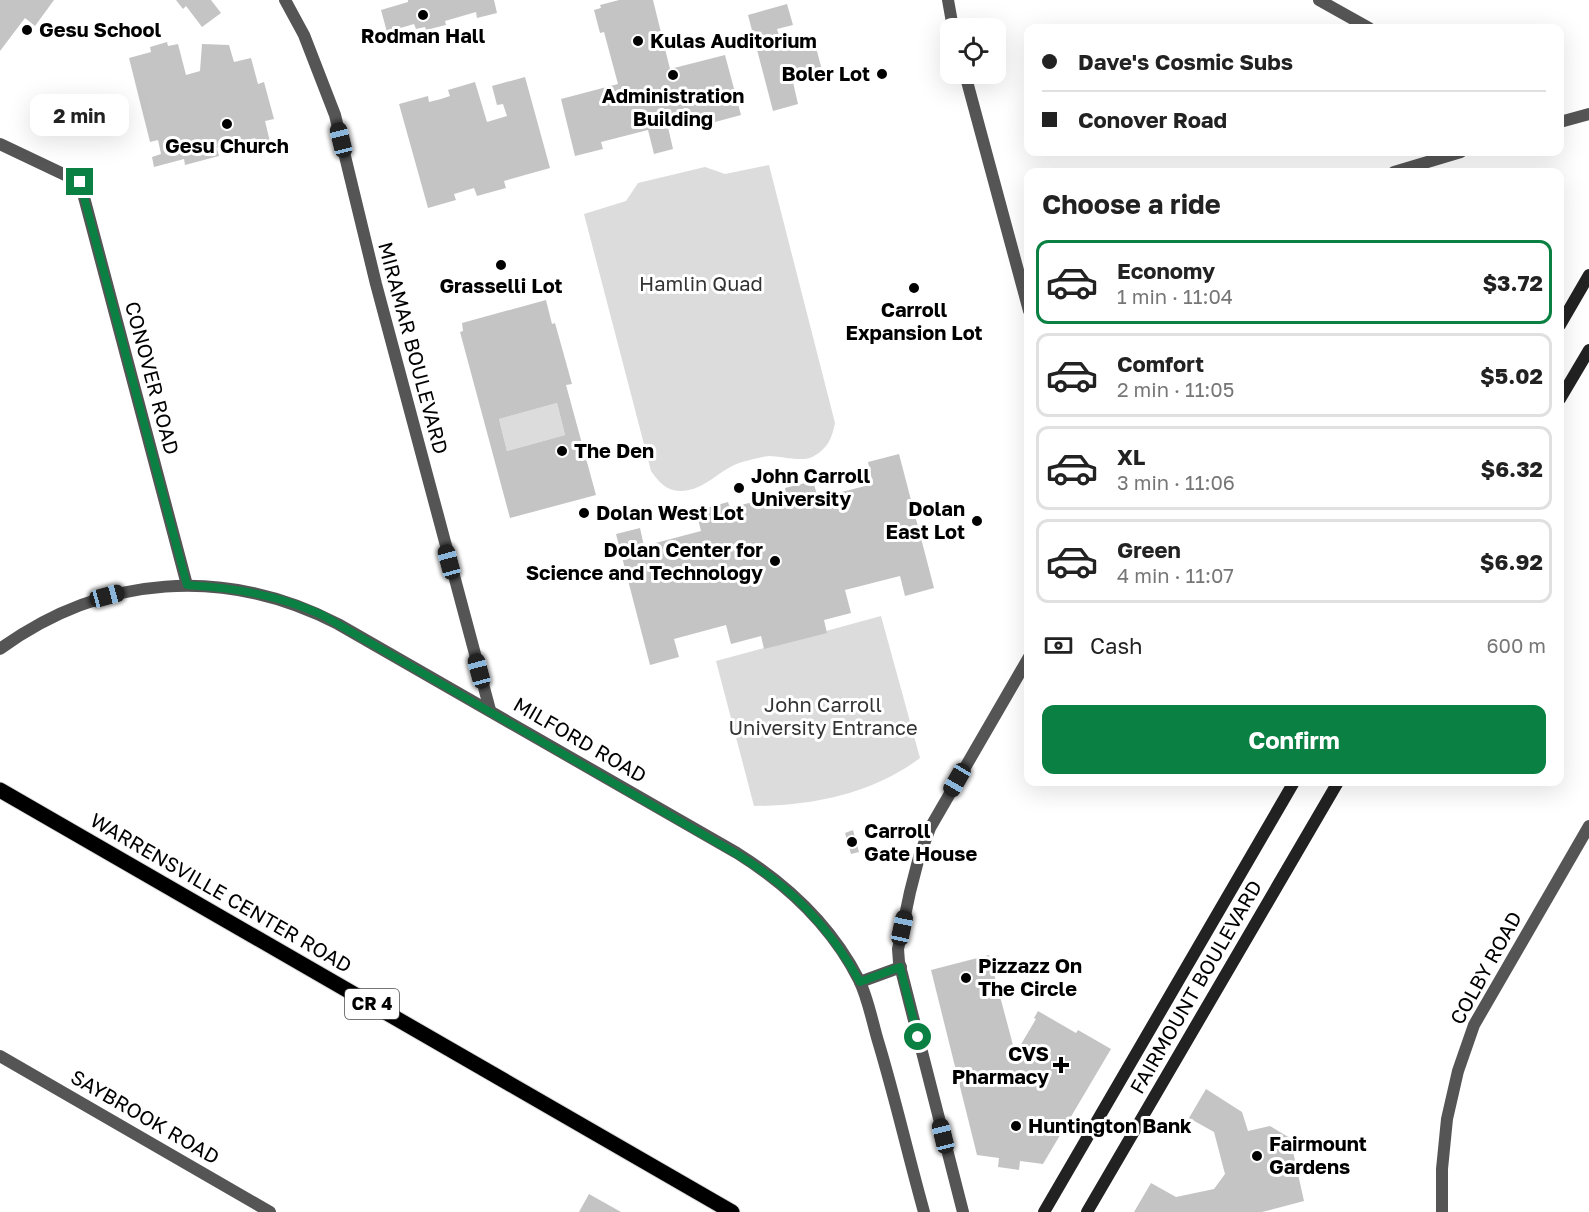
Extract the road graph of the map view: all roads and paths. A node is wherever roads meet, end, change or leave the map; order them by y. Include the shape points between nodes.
1 (285, 0) edge
2 (948, 0) edge
3 (1318, 0) edge
4 (951, 18) edge
5 (1362, 24) edge
6 (968, 84) edge
7 (1589, 114) edge
8 (1564, 121) edge
9 (0, 144) edge
10 (1448, 156) edge
11 (1407, 168) edge
12 (1589, 275) edge
13 (1024, 292) edge
14 (1564, 318) edge
15 (1589, 350) edge
16 (1564, 392) edge
17 (187, 585) junction
18 (0, 649) edge
19 (1024, 666) edge
20 (490, 710) junction
21 (1292, 786) edge
22 (1336, 786) edge
23 (0, 790) edge
24 (1589, 826) edge
25 (900, 967) junction
26 (860, 982) junction
27 (0, 1056) edge
28 (270, 1212) edge
29 (732, 1212) edge
30 (924, 1212) edge
31 (963, 1212) edge
32 (1044, 1212) edge
33 (1087, 1212) edge
34 (1442, 1212) edge

1 - 20 street, MIRAMAR BOULEVARD via 304,35 335,115 379,296
2 - 4 street
3 - 5 street
6 - 13 street
7 - 8 street
9 - 17 street, CONOVER ROAD via 80,182
10 - 11 street
12 - 14 main road
15 - 16 main road
17 - 18 street, MILFORD ROAD via 119,593 95,600 42,622
17 - 20 street, MILFORD ROAD via 247,591 305,607
19 - 25 street via 930,828 910,892 898,949
20 - 26 street, MILFORD ROAD via 768,873 820,923
21 - 32 main road, FAIRMOUNT BOULEVARD
22 - 33 main road, FAIRMOUNT BOULEVARD
23 - 29 main road, WARRENSVILLE CENTER ROAD / CR 4
24 - 34 street, COLBY ROAD via 1474,1025 1447,1119
25 - 26 street
25 - 31 street
26 - 30 street, MILFORD ROAD
27 - 28 street, SAYBROOK ROAD

